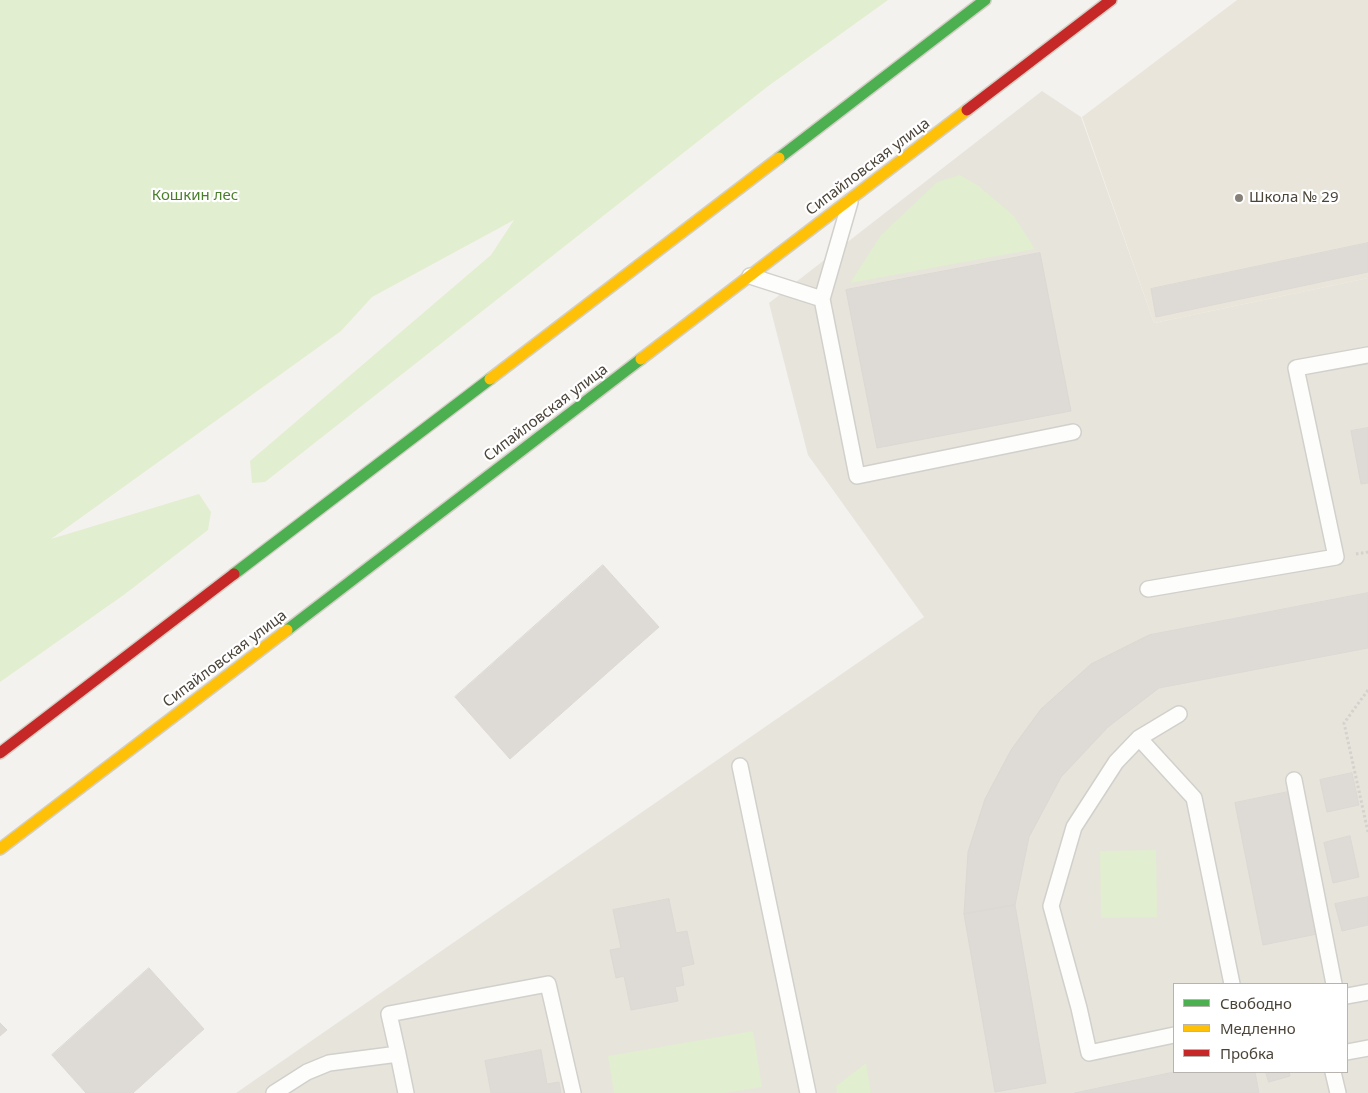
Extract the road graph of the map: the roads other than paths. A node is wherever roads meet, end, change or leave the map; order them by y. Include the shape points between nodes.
1 (985, 0) edge
2 (1111, 0) edge
3 (850, 199) junction
4 (750, 276) junction
5 (822, 299) junction
6 (1368, 355) edge
7 (1073, 432) dead end
8 (1148, 589) dead end
9 (1179, 714) dead end
10 (1138, 738) junction
11 (0, 753) edge
12 (740, 766) dead end
13 (1294, 780) dead end
14 (0, 850) edge
15 (1232, 983) edge
16 (1334, 983) edge
17 (1368, 992) edge
18 (1348, 996) edge
19 (1173, 1035) edge
20 (1368, 1048) edge
21 (1348, 1052) edge
22 (398, 1054) junction
23 (1333, 1073) edge
24 (274, 1093) edge
25 (406, 1093) edge
26 (572, 1093) edge
27 (808, 1093) edge
28 (1338, 1093) edge

1 - 11 main road
2 - 3 main road, Сипайловская улица
3 - 4 main road, Сипайловская улица
3 - 5 lane
4 - 5 lane
4 - 14 main road, Сипайловская улица
5 - 7 lane via 857,476
6 - 8 lane via 1296,368 1336,558
9 - 10 lane
10 - 15 lane via 1194,798
10 - 19 lane via 1116,762 1074,827 1051,906 1089,1053
12 - 27 lane
13 - 16 lane
17 - 18 lane
20 - 21 lane
22 - 24 lane via 329,1063 307,1072
22 - 25 lane
22 - 26 lane via 389,1014 548,984
23 - 28 lane

